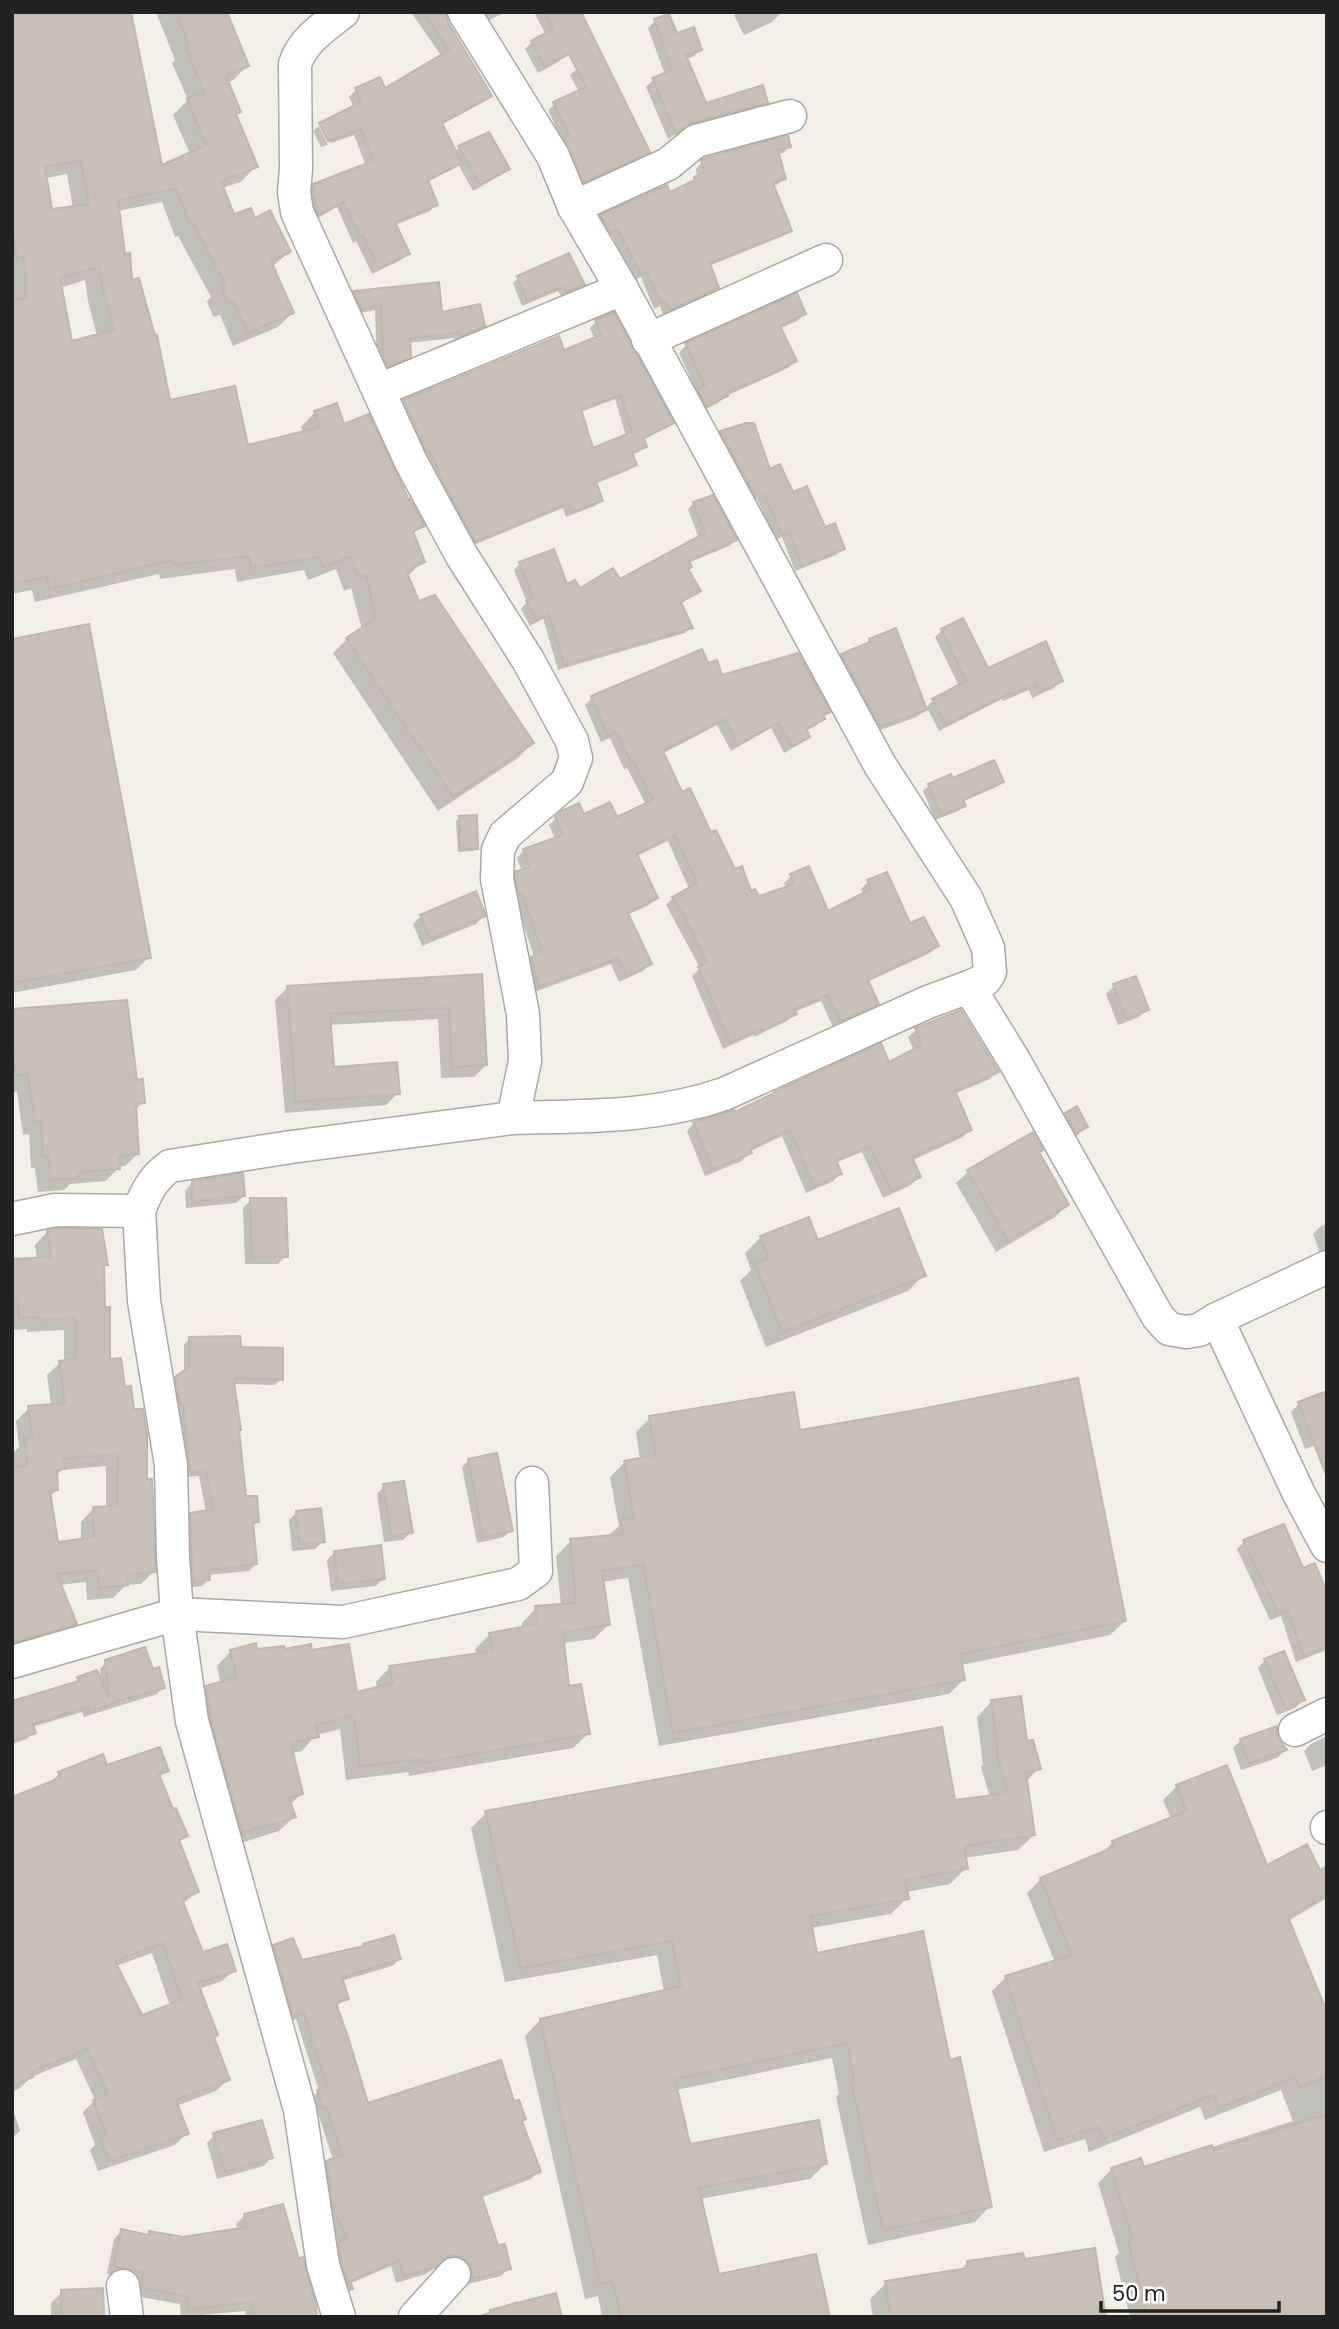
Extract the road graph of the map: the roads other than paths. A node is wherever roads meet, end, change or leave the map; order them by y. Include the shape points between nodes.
1 (343, 12) edge
2 (464, 12) edge
3 (790, 116) dead end
4 (574, 207) junction
5 (826, 260) dead end
6 (622, 289) junction
7 (648, 340) junction
8 (379, 390) junction
9 (969, 987) junction
10 (513, 1118) junction
11 (139, 1211) junction
12 (12, 1219) edge
13 (1327, 1267) edge
14 (1217, 1319) junction
15 (532, 1483) dead end
16 (1327, 1546) edge
17 (177, 1614) junction
18 (12, 1662) edge
19 (1327, 1714) edge
20 (1295, 1730) dead end
21 (454, 2274) dead end
22 (339, 2317) edge
23 (415, 2317) edge

1 - 8 street via 313,36 295,64 294,192 309,241
2 - 4 street via 553,156
3 - 4 street via 696,141 668,164
4 - 6 street
5 - 7 street
6 - 7 street
6 - 8 street
7 - 9 street via 880,765 966,898 988,948 990,972 985,980
8 - 10 street via 411,462 462,556 528,660 572,741 576,758 567,782 505,835 498,850 497,879 523,1014 525,1061
9 - 10 street via 698,1103 644,1113
9 - 14 street via 1158,1317 1169,1329 1186,1332
10 - 11 street via 170,1166 158,1174
11 - 12 street via 55,1210
11 - 17 street via 144,1301 171,1465
13 - 14 street
14 - 16 street
15 - 17 street via 536,1571 518,1584 343,1622
17 - 18 street
17 - 22 street via 192,1721 300,2110 323,2264
19 - 20 street
21 - 23 street

